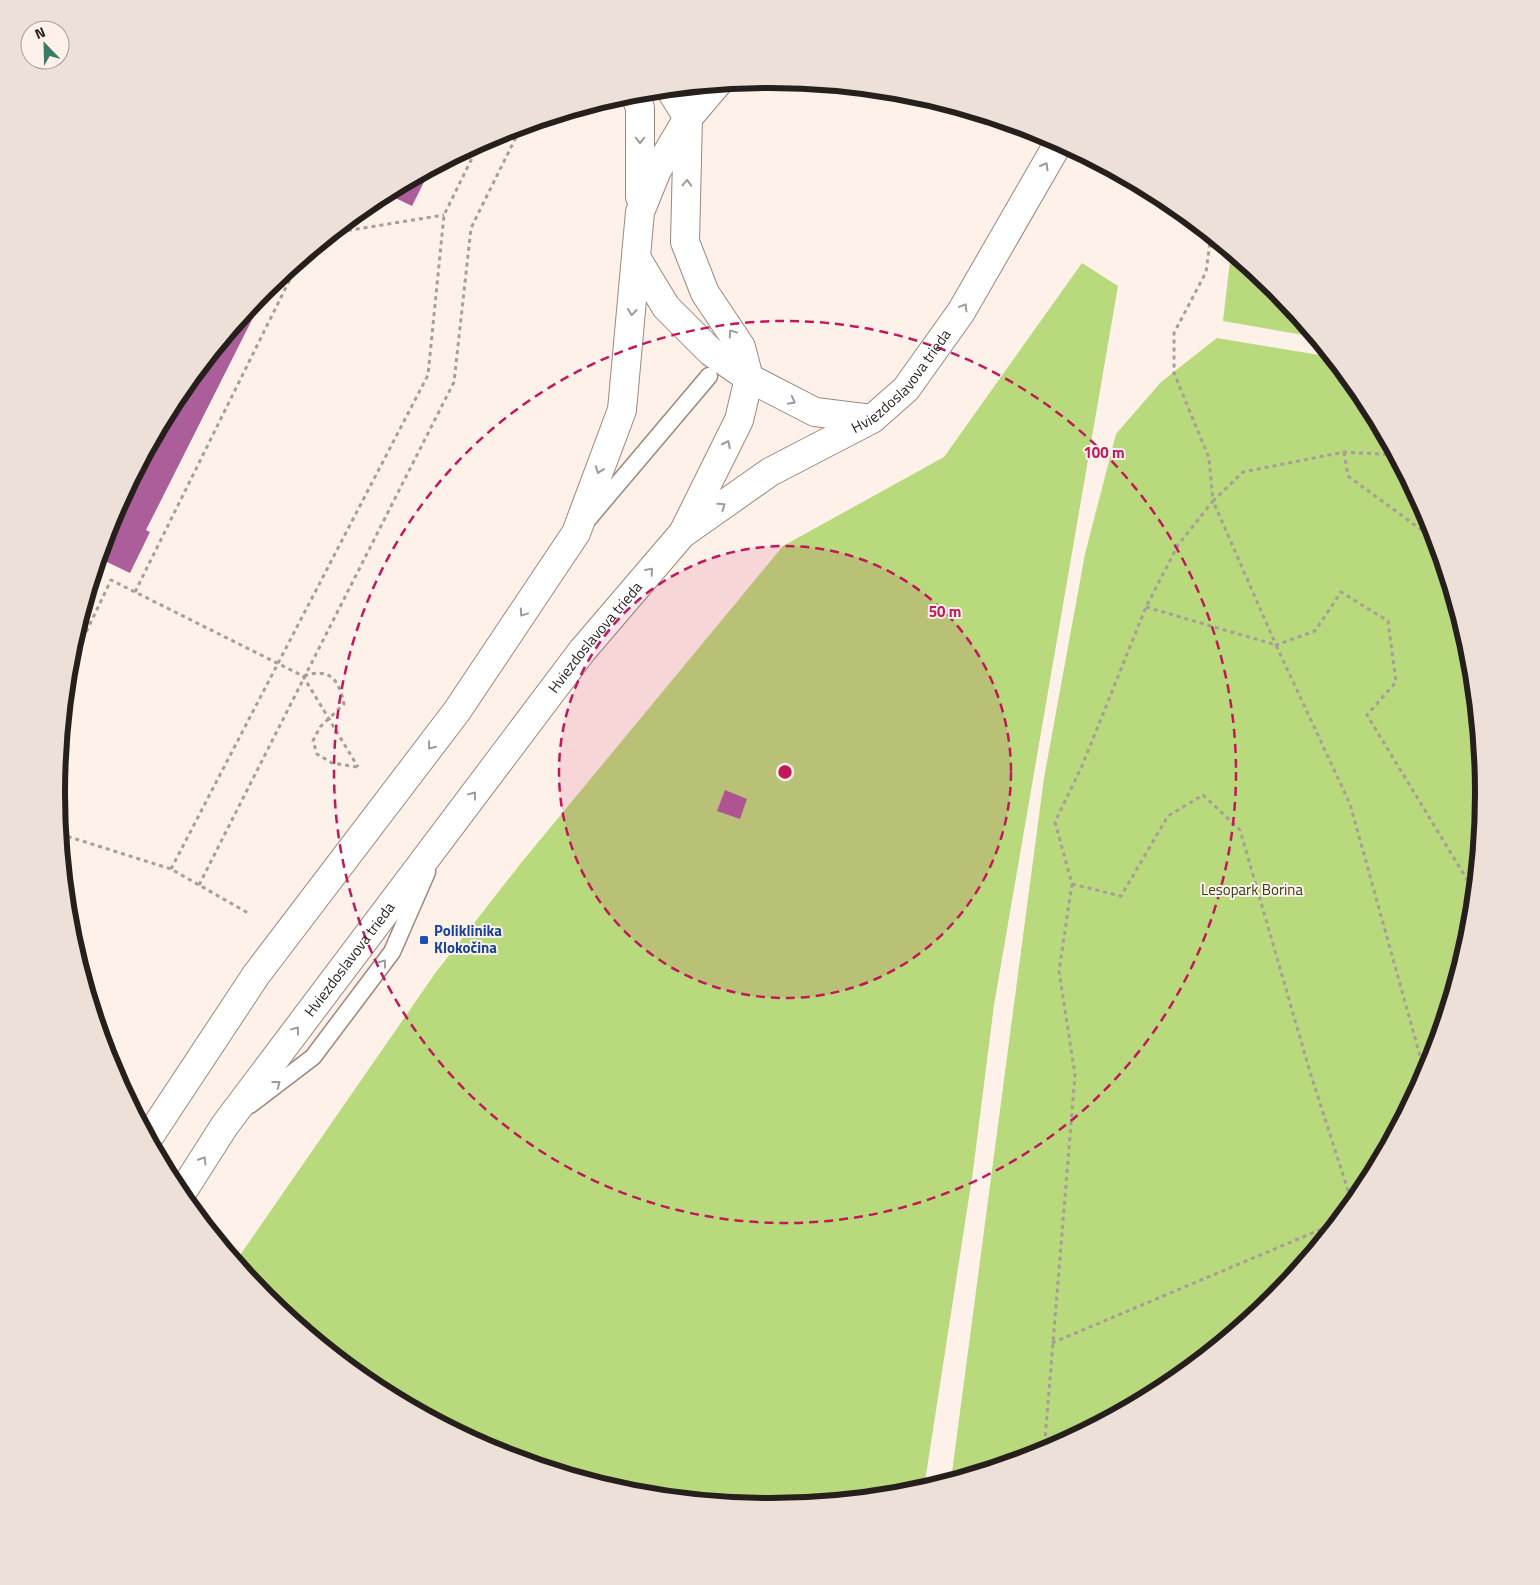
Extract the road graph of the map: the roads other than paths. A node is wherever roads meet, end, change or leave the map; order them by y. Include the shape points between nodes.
1 (712, 90) edge
2 (674, 95) edge
3 (637, 100) edge
4 (688, 118) junction
5 (1056, 148) edge
6 (640, 212) junction
7 (637, 259) junction
8 (709, 376) dead end
9 (749, 378) junction
10 (872, 419) junction
11 (576, 533) junction
12 (682, 534) junction
13 (153, 1133) edge
14 (186, 1187) edge

1 - 4 street
2 - 4 street
3 -> 6 street via 640,108
4 - 6 street via 657,170
9 -> 4 street via 741,347 705,292 685,242
10 -> 5 street, Hviezdoslavova trieda via 906,389 961,312
6 - 7 street
7 - 9 street via 666,307 711,352
7 -> 11 street via 622,410
8 - 11 lane
9 -> 10 street via 815,412
12 -> 9 street via 739,420
12 -> 10 street, Hviezdoslavova trieda via 770,472
11 -> 13 street via 458,711 256,975
14 -> 12 street, Hviezdoslavova trieda via 225,1125 582,651

